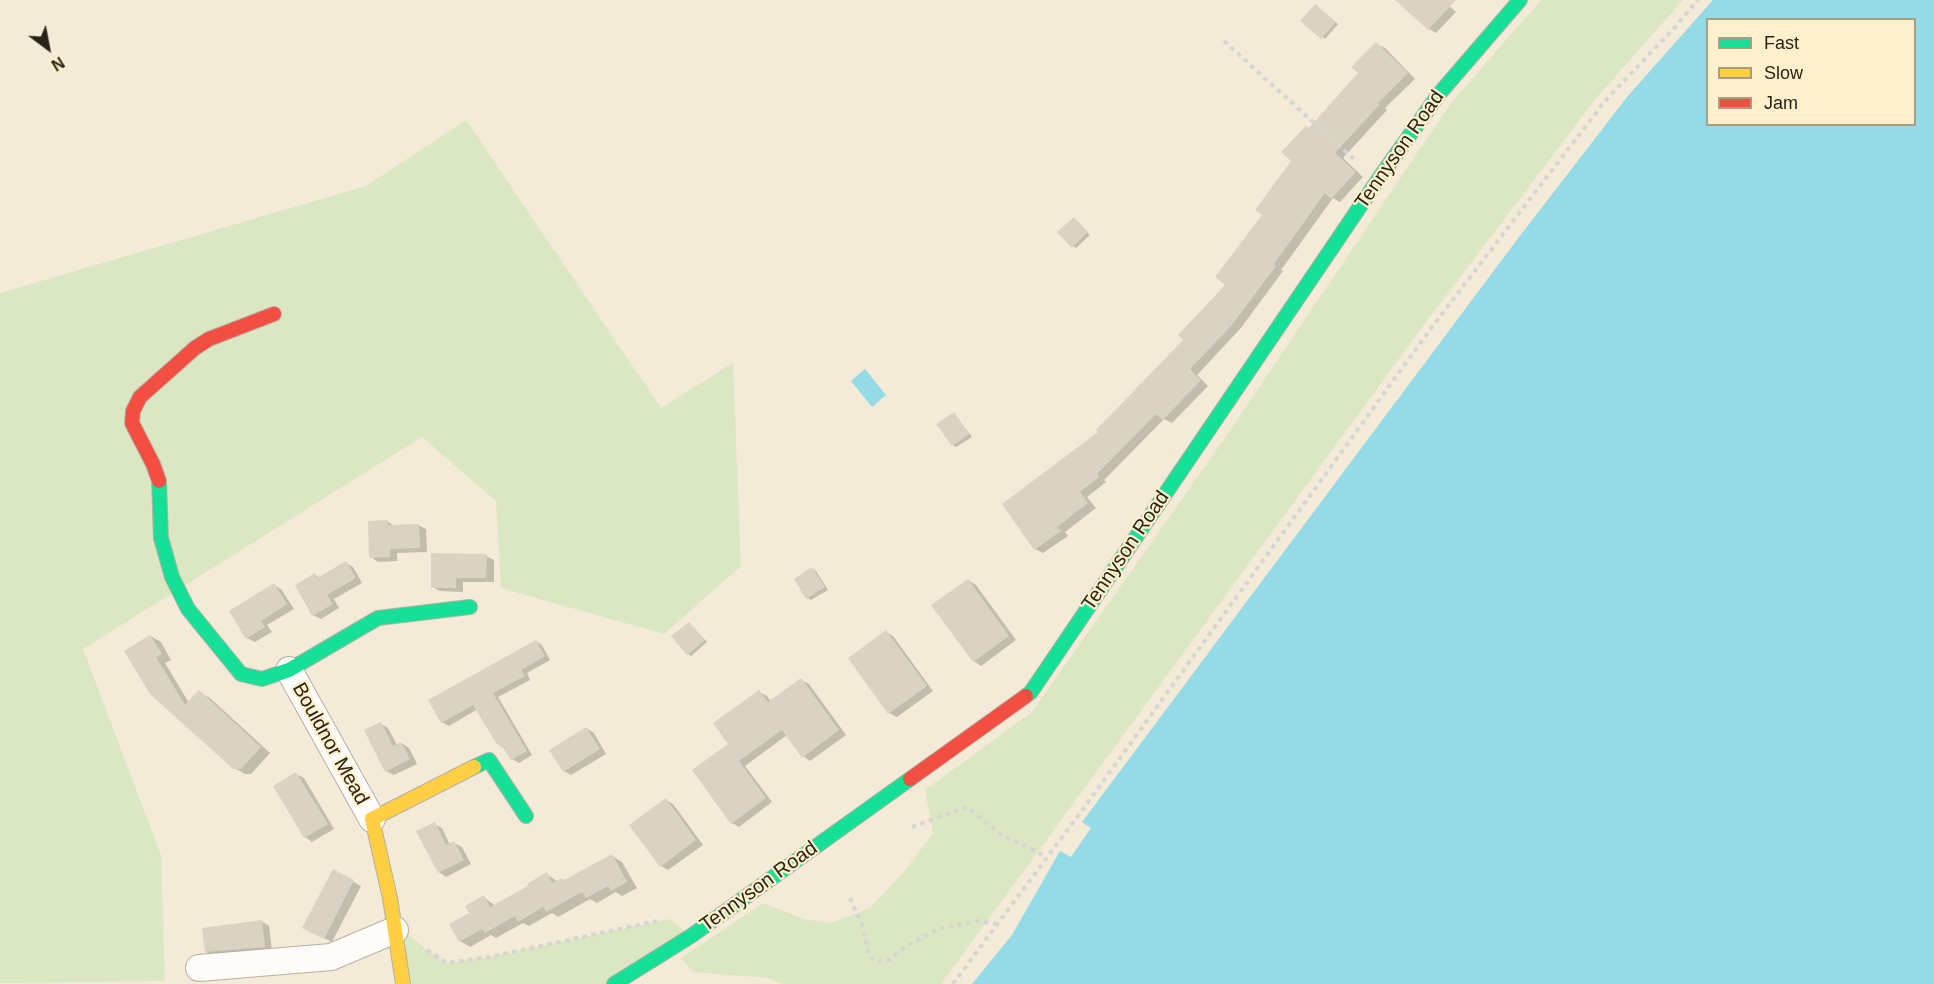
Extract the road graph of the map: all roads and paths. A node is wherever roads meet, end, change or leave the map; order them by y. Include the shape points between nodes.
1 (1520, 0) edge
2 (1698, 0) edge
3 (1224, 41) dead end
4 (1378, 180) junction
5 (274, 314) dead end
6 (470, 607) dead end
7 (289, 670) junction
8 (526, 816) dead end
9 (372, 819) junction
10 (912, 827) dead end
11 (1046, 858) junction
12 (850, 898) dead end
13 (658, 921) dead end
14 (997, 924) junction
15 (395, 930) junction
16 (424, 948) dead end
17 (199, 968) dead end
18 (403, 984) edge
19 (614, 984) edge
20 (953, 984) edge

1 - 4 main road, Tennyson Road via 1439,94
2 - 11 path via 1605,100 1432,327
3 - 4 path
4 - 19 main road, Tennyson Road via 1030,692 691,936
5 - 7 main road, Bouldnor Mead via 195,348 140,397 132,423 159,481 161,538 172,577 188,609 241,674 262,679
6 - 7 main road, Bouldnor Mead via 378,618
7 - 9 street, Bouldnor Mead
8 - 9 main road via 489,760
9 - 15 main road
10 - 11 path via 968,807 1000,834
11 - 14 path
12 - 14 path via 869,955 875,962 889,960 940,928 978,921
13 - 16 path via 447,963
14 - 20 path
15 - 17 street via 331,957
15 - 18 main road

